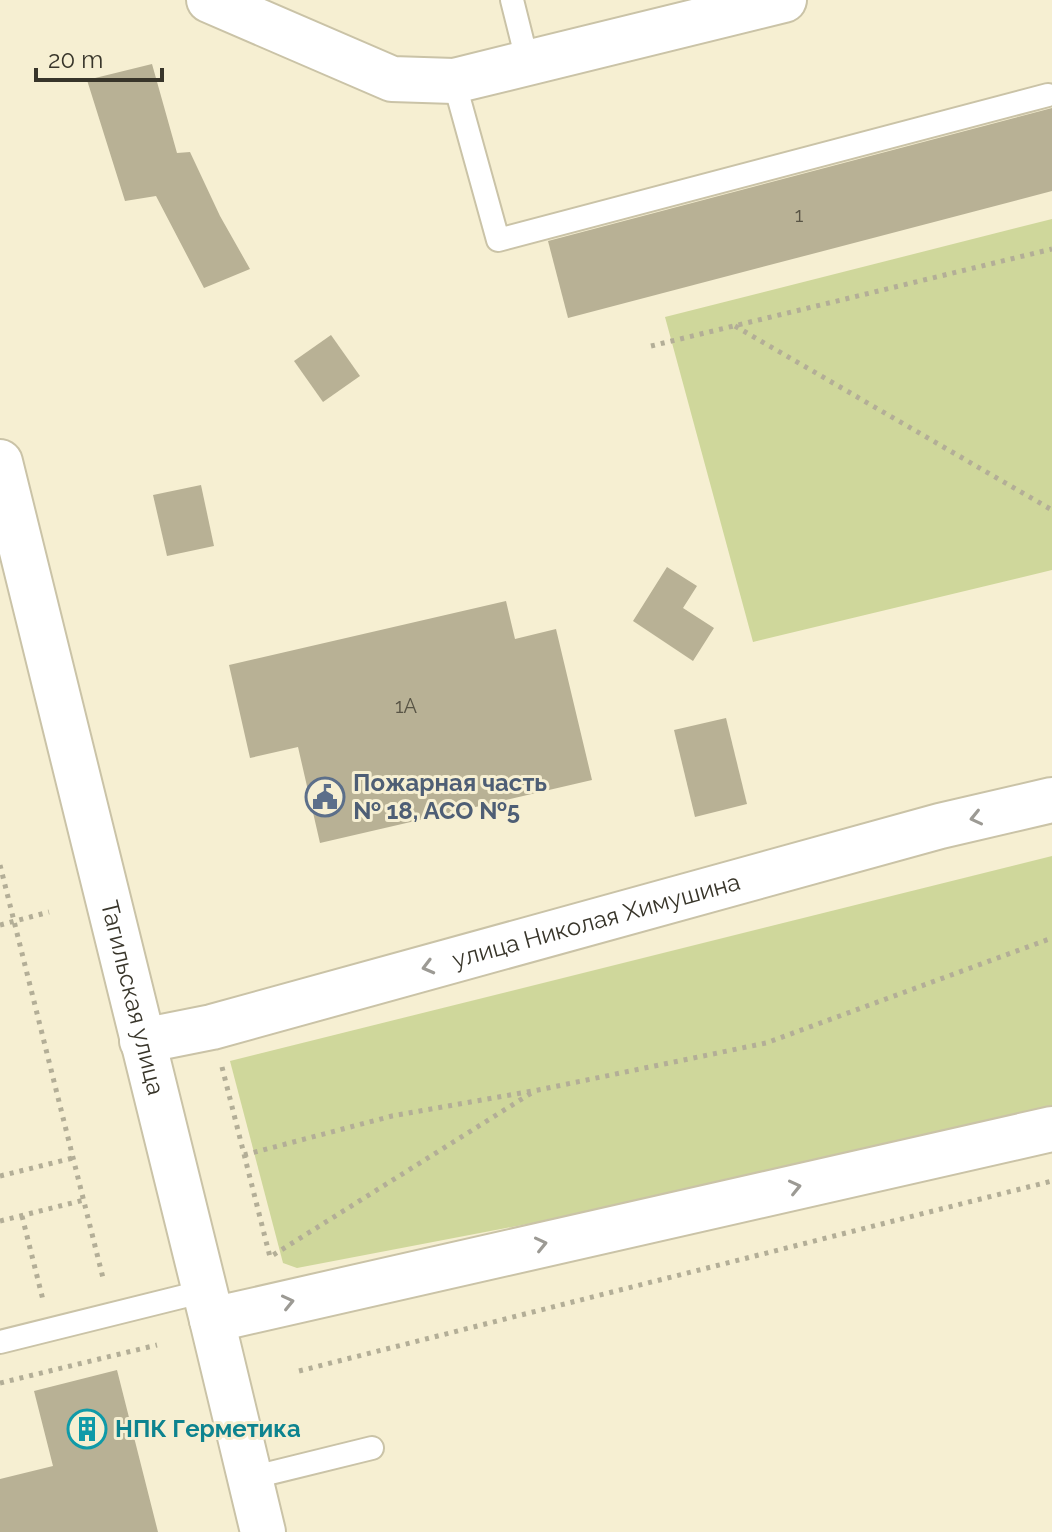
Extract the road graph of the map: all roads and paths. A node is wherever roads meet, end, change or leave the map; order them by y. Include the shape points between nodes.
1 (209, 0) edge
2 (512, 0) edge
3 (784, 0) edge
4 (528, 64) junction
5 (454, 81) junction
6 (1048, 95) dead end
7 (1052, 249) edge
8 (734, 326) junction
9 (651, 346) dead end
10 (0, 462) edge
11 (1052, 510) edge
12 (1052, 800) edge
13 (0, 865) edge
14 (49, 912) dead end
15 (14, 921) junction
16 (0, 925) edge
17 (1052, 938) edge
18 (142, 1041) junction
19 (220, 1062) dead end
20 (538, 1090) junction
21 (1052, 1129) edge
22 (244, 1155) junction
23 (73, 1158) junction
24 (0, 1176) edge
25 (1052, 1181) edge
26 (84, 1200) junction
27 (22, 1216) junction
28 (0, 1221) edge
29 (208, 1306) junction
30 (112, 1314) junction
31 (50, 1329) junction
32 (0, 1342) edge
33 (157, 1345) dead end
34 (299, 1371) dead end
35 (0, 1383) edge
36 (372, 1448) dead end
37 (250, 1478) junction
38 (263, 1532) edge

1 - 5 main road via 392,79
2 - 4 lane
3 - 4 main road
4 - 5 main road
5 - 6 lane via 498,240
7 - 8 path
8 - 9 path
8 - 11 path
10 - 18 main road, Тагильская улица
12 -> 18 main road, улица Николая Химушина via 940,826 212,1027
13 - 15 path
14 - 15 path
15 - 16 path
15 - 23 path
17 - 20 path via 766,1043
18 - 29 main road, Тагильская улица
19 - 22 path
20 - 22 path via 392,1116
20 - 22 path via 270,1257
29 -> 21 main road
23 - 24 path
23 - 26 path
25 - 34 path
26 - 27 path
26 - 30 path
27 - 28 path
27 - 31 path
29 - 30 lane
29 - 37 main road, Тагильская улица
30 - 31 lane
31 - 32 lane
33 - 35 path
36 - 37 lane
37 - 38 main road, Тагильская улица

